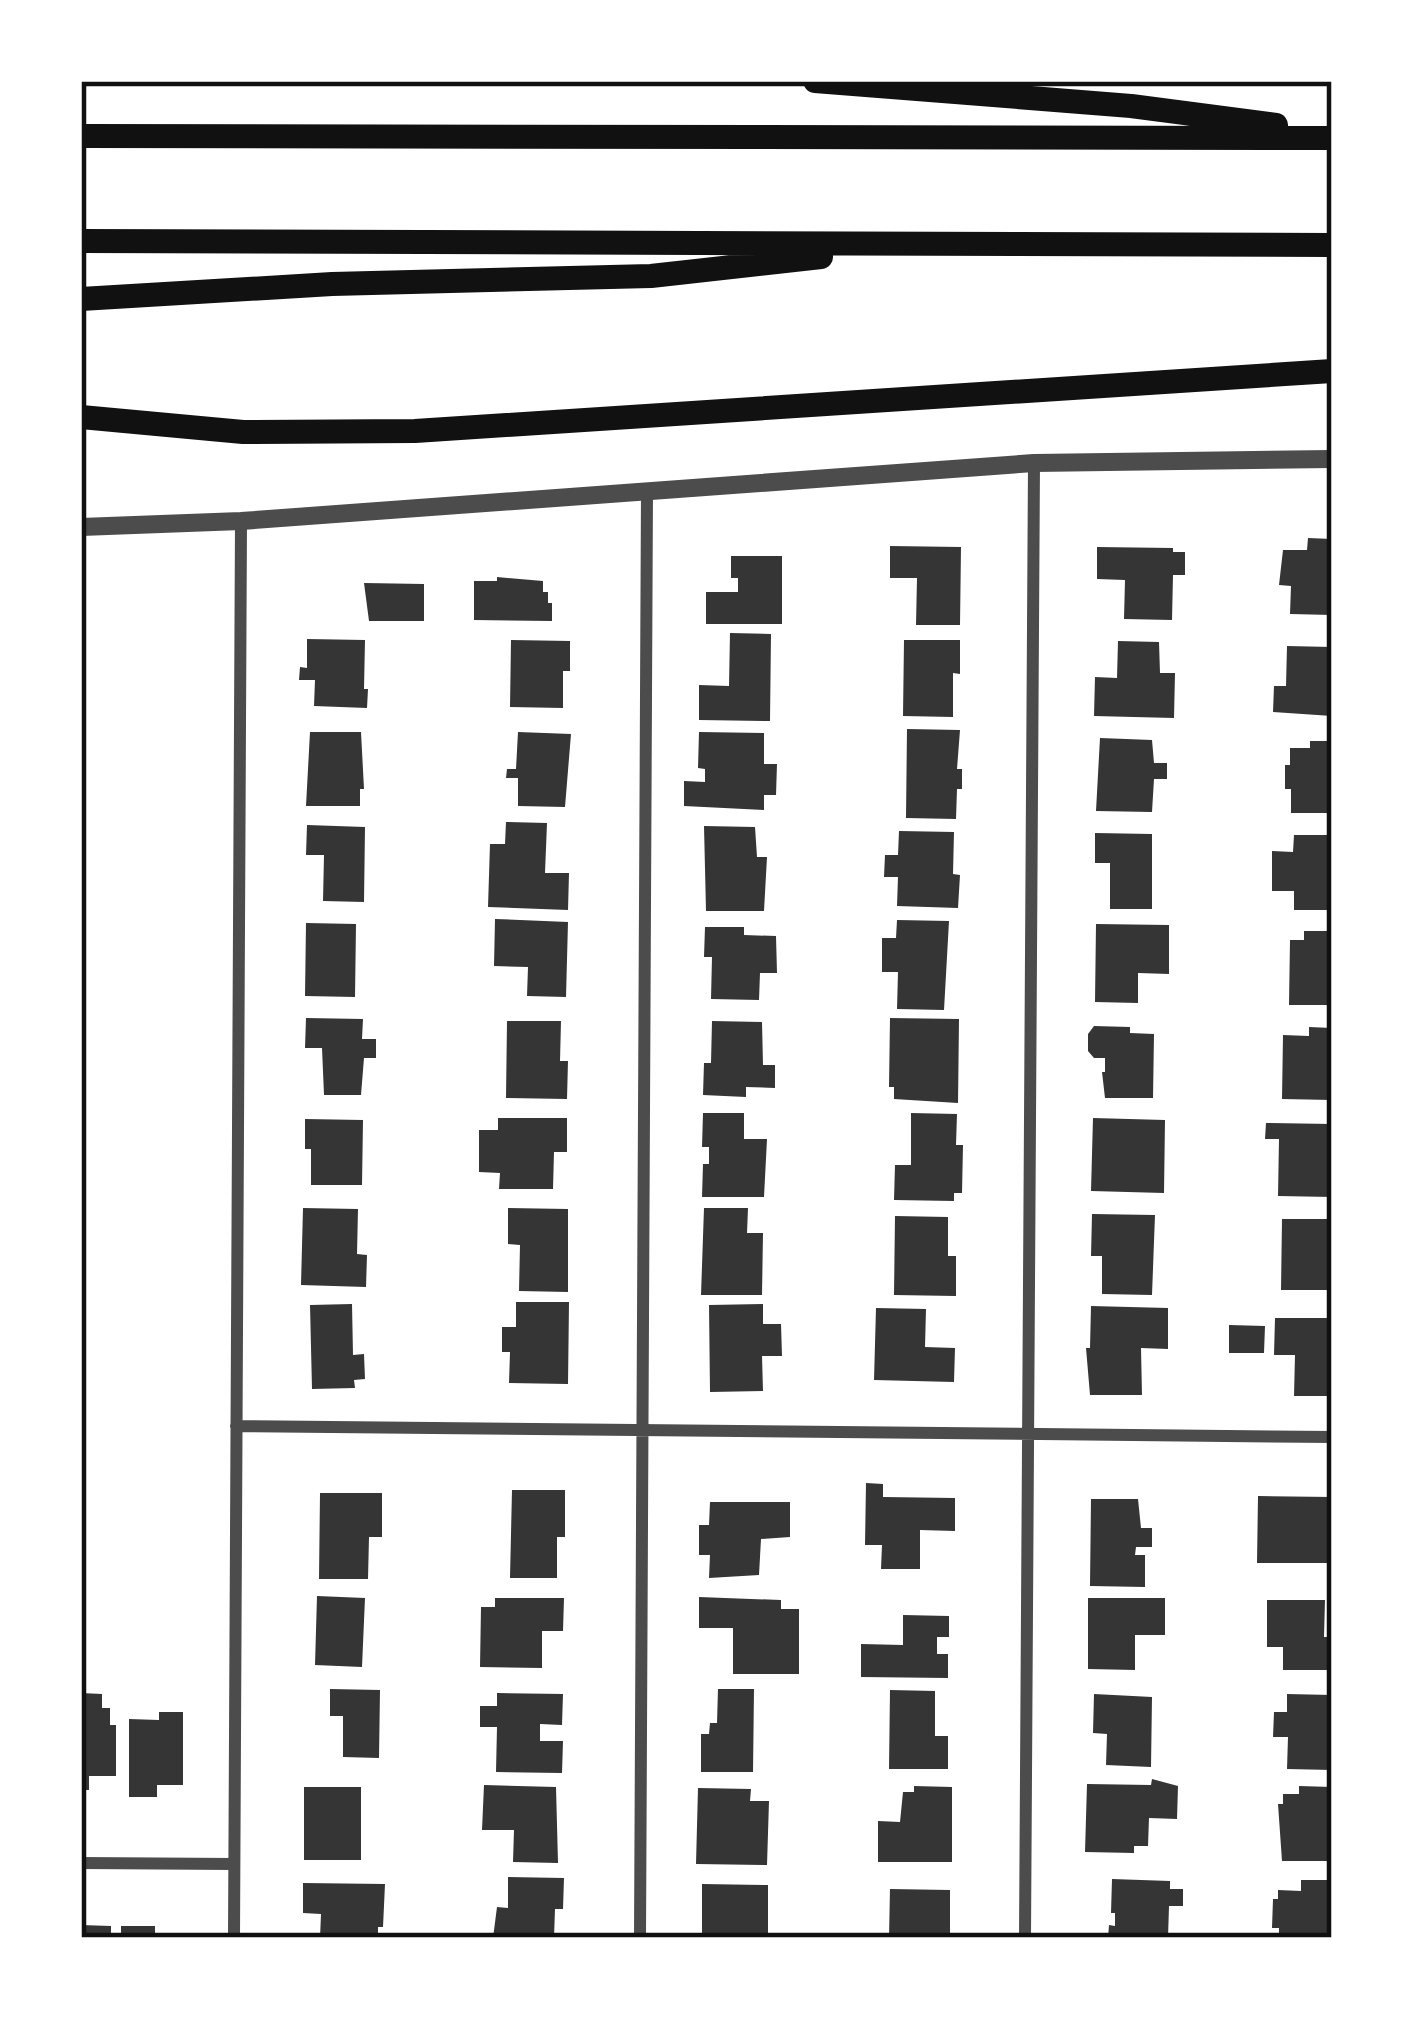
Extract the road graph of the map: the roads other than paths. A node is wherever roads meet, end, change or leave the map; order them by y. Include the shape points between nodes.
1 (815, 81) edge
2 (1332, 135) edge
3 (81, 136) edge
4 (81, 242) edge
5 (948, 243) junction
6 (1332, 245) edge
7 (81, 299) edge
8 (1332, 370) edge
9 (81, 417) edge
10 (1332, 459) edge
11 (1034, 464) junction
12 (647, 491) junction
13 (241, 521) junction
14 (81, 527) edge
15 (236, 1426) junction
16 (643, 1430) junction
17 (1028, 1434) junction
18 (1332, 1437) edge
19 (81, 1863) edge
20 (234, 1864) junction
21 (234, 1938) edge
22 (640, 1938) edge
23 (1025, 1938) edge

1 - 2 highway via 1131,106
2 - 3 highway
4 - 5 highway
5 - 6 highway
5 - 7 highway via 651,276
8 - 9 highway via 393,432 243,432
10 - 11 street
11 - 12 street
11 - 17 street
12 - 13 street
12 - 16 street
13 - 14 street
13 - 15 street
15 - 16 street
15 - 20 street
16 - 17 street
16 - 22 street
17 - 18 street
17 - 23 street
19 - 20 street
20 - 21 street

